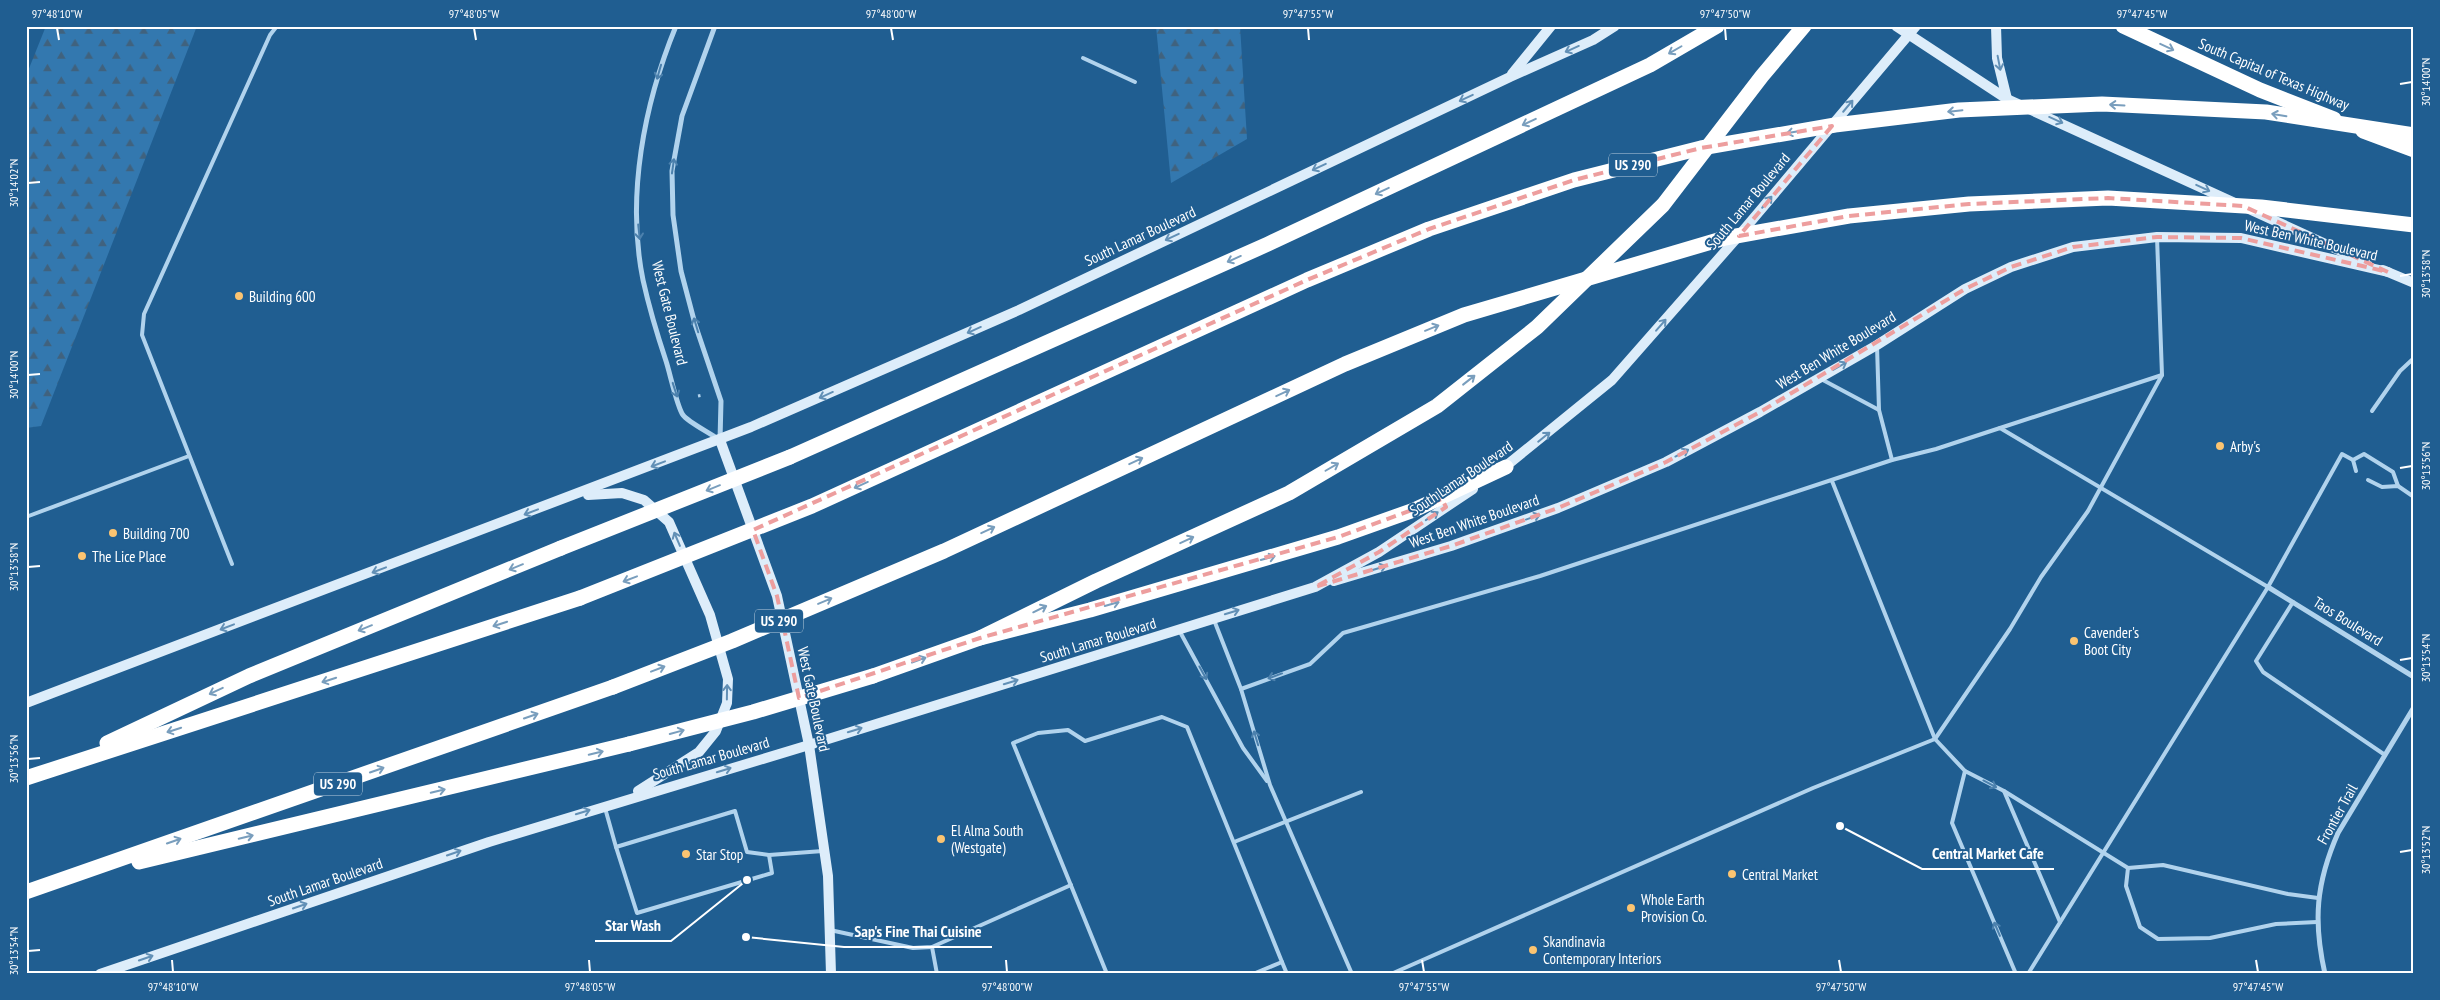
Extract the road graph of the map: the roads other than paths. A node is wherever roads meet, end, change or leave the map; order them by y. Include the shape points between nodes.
1 (277, 26) edge
2 (676, 26) edge
3 (715, 26) edge
4 (1551, 26) edge
5 (1615, 26) edge
6 (1717, 26) edge
7 (1804, 26) edge
8 (1896, 26) edge
9 (1916, 26) edge
10 (1996, 26) edge
11 (2123, 26) edge
12 (1908, 35) junction
13 (1083, 58) dead end
14 (1510, 77) junction
15 (1135, 82) dead end
16 (2007, 99) junction
17 (2414, 136) edge
18 (2414, 150) edge
19 (2414, 225) edge
20 (2157, 237) junction
21 (2388, 272) junction
22 (2414, 283) edge
23 (1877, 345) junction
24 (2414, 358) edge
25 (2162, 375) junction
26 (1819, 378) junction
27 (1879, 410) junction
28 (2372, 411) dead end
29 (2000, 428) junction
30 (720, 440) junction
31 (189, 456) junction
32 (1892, 460) junction
33 (2353, 460) junction
34 (1506, 467) junction
35 (2356, 472) dead end
36 (2368, 480) dead end
37 (1832, 481) junction
38 (2398, 486) junction
39 (2101, 487) junction
40 (577, 495) junction
41 (2414, 496) edge
42 (26, 517) edge
43 (232, 564) dead end
44 (1315, 587) junction
45 (2268, 587) junction
46 (2293, 602) junction
47 (1213, 618) junction
48 (1179, 630) junction
49 (980, 638) junction
50 (2414, 677) edge
51 (1240, 689) junction
52 (26, 703) edge
53 (2414, 707) edge
54 (1935, 739) junction
55 (809, 746) junction
56 (2385, 755) junction
57 (49, 770) junction
58 (1965, 771) junction
59 (26, 778) edge
60 (1270, 785) junction
61 (2004, 791) junction
62 (1361, 792) dead end
63 (627, 799) junction
64 (604, 806) junction
65 (1286, 822) junction
66 (1234, 842) junction
67 (616, 846) junction
68 (825, 851) junction
69 (2103, 854) junction
70 (769, 855) junction
71 (2128, 868) junction
72 (62, 880) junction
73 (1071, 885) junction
74 (26, 892) edge
75 (2318, 898) junction
76 (2060, 922) junction
77 (2317, 922) junction
78 (830, 930) junction
79 (932, 947) junction
80 (1282, 962) junction
81 (100, 974) edge
82 (831, 974) edge
83 (937, 974) edge
84 (1107, 974) edge
85 (1253, 974) edge
86 (1287, 974) edge
87 (1352, 974) edge
88 (1391, 974) edge
89 (2016, 974) edge
90 (2028, 974) edge
91 (2325, 974) edge

1 - 31 lane via 270,35 144,314 142,334
2 -> 30 street, West Gate Boulevard via 650,105 639,167 637,220 643,278 683,415
30 -> 3 street, West Gate Boulevard via 721,401 681,271 672,206 672,171 682,116
4 - 14 main road
5 -> 14 main road, South Lamar Boulevard via 1593,40
6 -> 57 highway, bridge via 1650,65 1268,244 790,457 249,676
49 -> 7 highway via 1288,493 1437,406 1537,327 1663,206
8 - 12 main road, West Ben White Boulevard
9 - 12 main road, South Lamar Boulevard
10 -> 16 main road via 1997,58
11 -> 18 highway, South Capital of Texas Highway, bridge via 2260,90
12 - 16 main road, West Ben White Boulevard
34 -> 12 main road, South Lamar Boulevard via 1612,380
13 - 15 lane
14 -> 30 main road, South Lamar Boulevard via 1019,310
16 -> 21 main road, West Ben White Boulevard
17 -> 57 highway, US 290, bridge via 2266,112 2102,104 1959,110 1835,125 1683,152 1574,180 1429,229 1298,284 812,506 580,598
72 -> 19 highway, US 290, bridge via 613,687 732,641 944,550 1345,364 1464,315 1724,238 1849,216 1969,204 2108,198 2261,208
20 - 21 main road, West Ben White Boulevard via 2241,238
20 - 23 main road, West Ben White Boulevard via 2073,248 2011,267 1965,289
20 - 25 lane
21 - 22 main road, West Ben White Boulevard
26 -> 23 main road, West Ben White Boulevard
23 - 27 lane
24 - 28 lane via 2400,371
25 - 29 lane
25 - 39 lane
26 - 27 lane
44 -> 26 main road, West Ben White Boulevard via 1451,546 1558,508 1666,462
27 - 32 lane
29 - 32 lane
29 - 39 lane
30 -> 40 main road, South Lamar Boulevard
30 - 55 main road, West Gate Boulevard via 778,596
31 - 42 lane
31 - 43 lane
32 - 37 lane
33 - 35 lane
33 - 38 lane via 2364,454 2393,472
33 - 45 lane via 2342,454
44 -> 34 main road, South Lamar Boulevard via 1379,552
49 -> 34 highway via 1090,610 1338,537 1414,510
36 - 38 lane via 2382,487
37 -> 51 lane via 1540,576 1344,632 1310,664
37 - 54 lane
38 - 41 lane
39 - 45 lane
39 - 54 lane
40 -> 52 main road, South Lamar Boulevard
63 -> 40 main road via 699,752 716,731 727,703 728,679 710,615 669,522 644,500 622,493
47 -> 44 main road, South Lamar Boulevard
45 - 46 street, Taos Boulevard
45 - 69 lane
46 - 50 street, Taos Boulevard
46 - 56 lane via 2256,661 2263,672
47 - 48 main road, South Lamar Boulevard
47 - 51 lane
55 -> 48 main road, South Lamar Boulevard
48 -> 60 lane via 1243,748
72 -> 49 highway, bridge via 753,712 873,676
60 -> 51 lane
53 - 56 street, Frontier Trail
54 - 58 lane
54 - 88 lane via 1813,788
63 -> 55 main road, South Lamar Boulevard
55 - 68 main road, West Gate Boulevard
56 - 75 street, Frontier Trail via 2328,854
57 - 59 highway, US 290
58 -> 61 lane
89 -> 58 lane via 1952,823
60 - 65 lane
61 - 69 lane
61 - 76 lane
62 - 65 lane
63 - 64 main road, South Lamar Boulevard
64 - 67 lane
81 -> 64 main road, South Lamar Boulevard
65 - 66 lane
65 - 87 lane
66 - 73 lane via 1187,727 1162,717 1084,741 1068,730 1038,733 1013,743
66 - 80 lane
67 - 70 lane via 735,811 747,852
67 - 70 lane via 637,913 772,874
68 - 70 lane
68 - 78 main road, West Gate Boulevard
69 - 71 lane
69 - 76 lane
71 - 75 lane via 2163,866
71 - 77 lane via 2126,886 2140,927 2158,939 2210,938 2276,924
72 - 74 highway, US 290
73 - 79 lane
73 - 84 lane
75 - 77 street, Frontier Trail
76 - 90 lane
77 - 91 street, Frontier Trail
78 - 79 lane via 914,948
78 - 82 main road, West Gate Boulevard
79 - 83 lane
80 - 85 lane
80 - 86 lane

